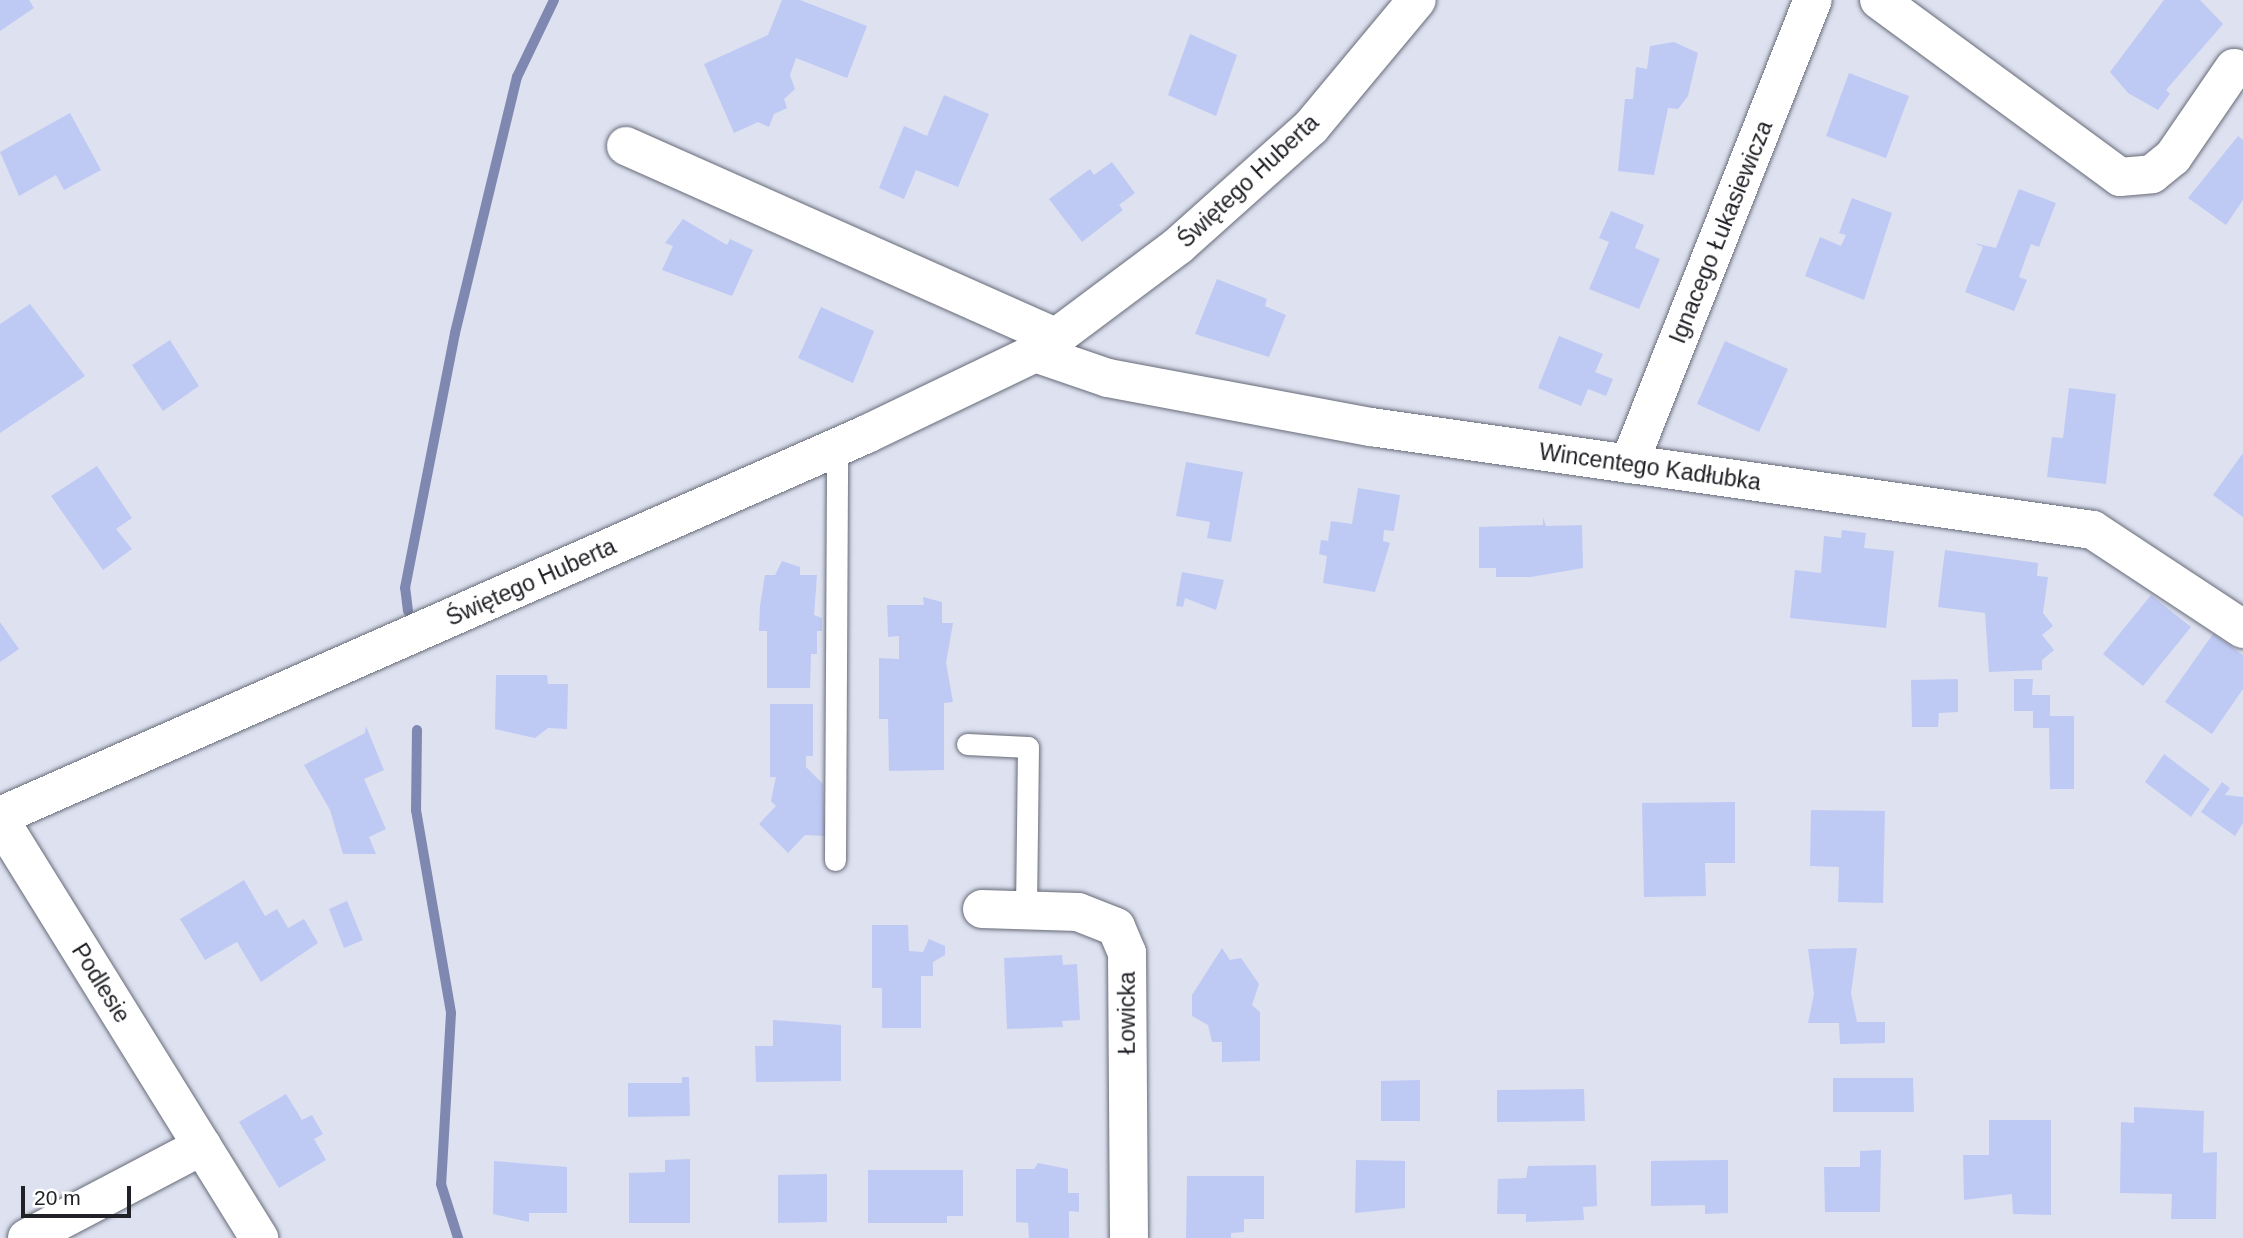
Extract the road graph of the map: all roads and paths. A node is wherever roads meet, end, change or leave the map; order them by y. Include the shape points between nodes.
1 (1417, 0) edge
2 (1813, 0) edge
3 (1880, 0) edge
4 (2234, 68) dead end
5 (626, 146) dead end
6 (1046, 345) junction
7 (836, 448) junction
8 (1629, 464) junction
9 (2243, 629) edge
10 (967, 744) dead end
11 (0, 818) edge
12 (835, 860) dead end
13 (982, 909) dead end
14 (1026, 910) junction
15 (202, 1146) junction
16 (27, 1238) edge
17 (259, 1238) edge
18 (1129, 1238) edge

1 - 6 street, Świętego Huberta via 1311,127 1178,246
2 - 8 street, Ignacego Łukasiewicza
3 - 4 street via 2120,177 2152,174 2173,157
5 - 6 street
6 - 7 street, Świętego Huberta
6 - 8 street, Wincentego Kadłubka via 1108,378 1371,427
7 - 11 street, Świętego Huberta
7 - 12 lane
8 - 9 street, Wincentego Kadłubka via 2093,530
10 - 14 lane via 1028,747
11 - 15 street, Podlesie
13 - 14 street, Łowicka
14 - 18 street, Łowicka via 1078,912 1116,927 1127,953
15 - 16 street
15 - 17 street, Podlesie

